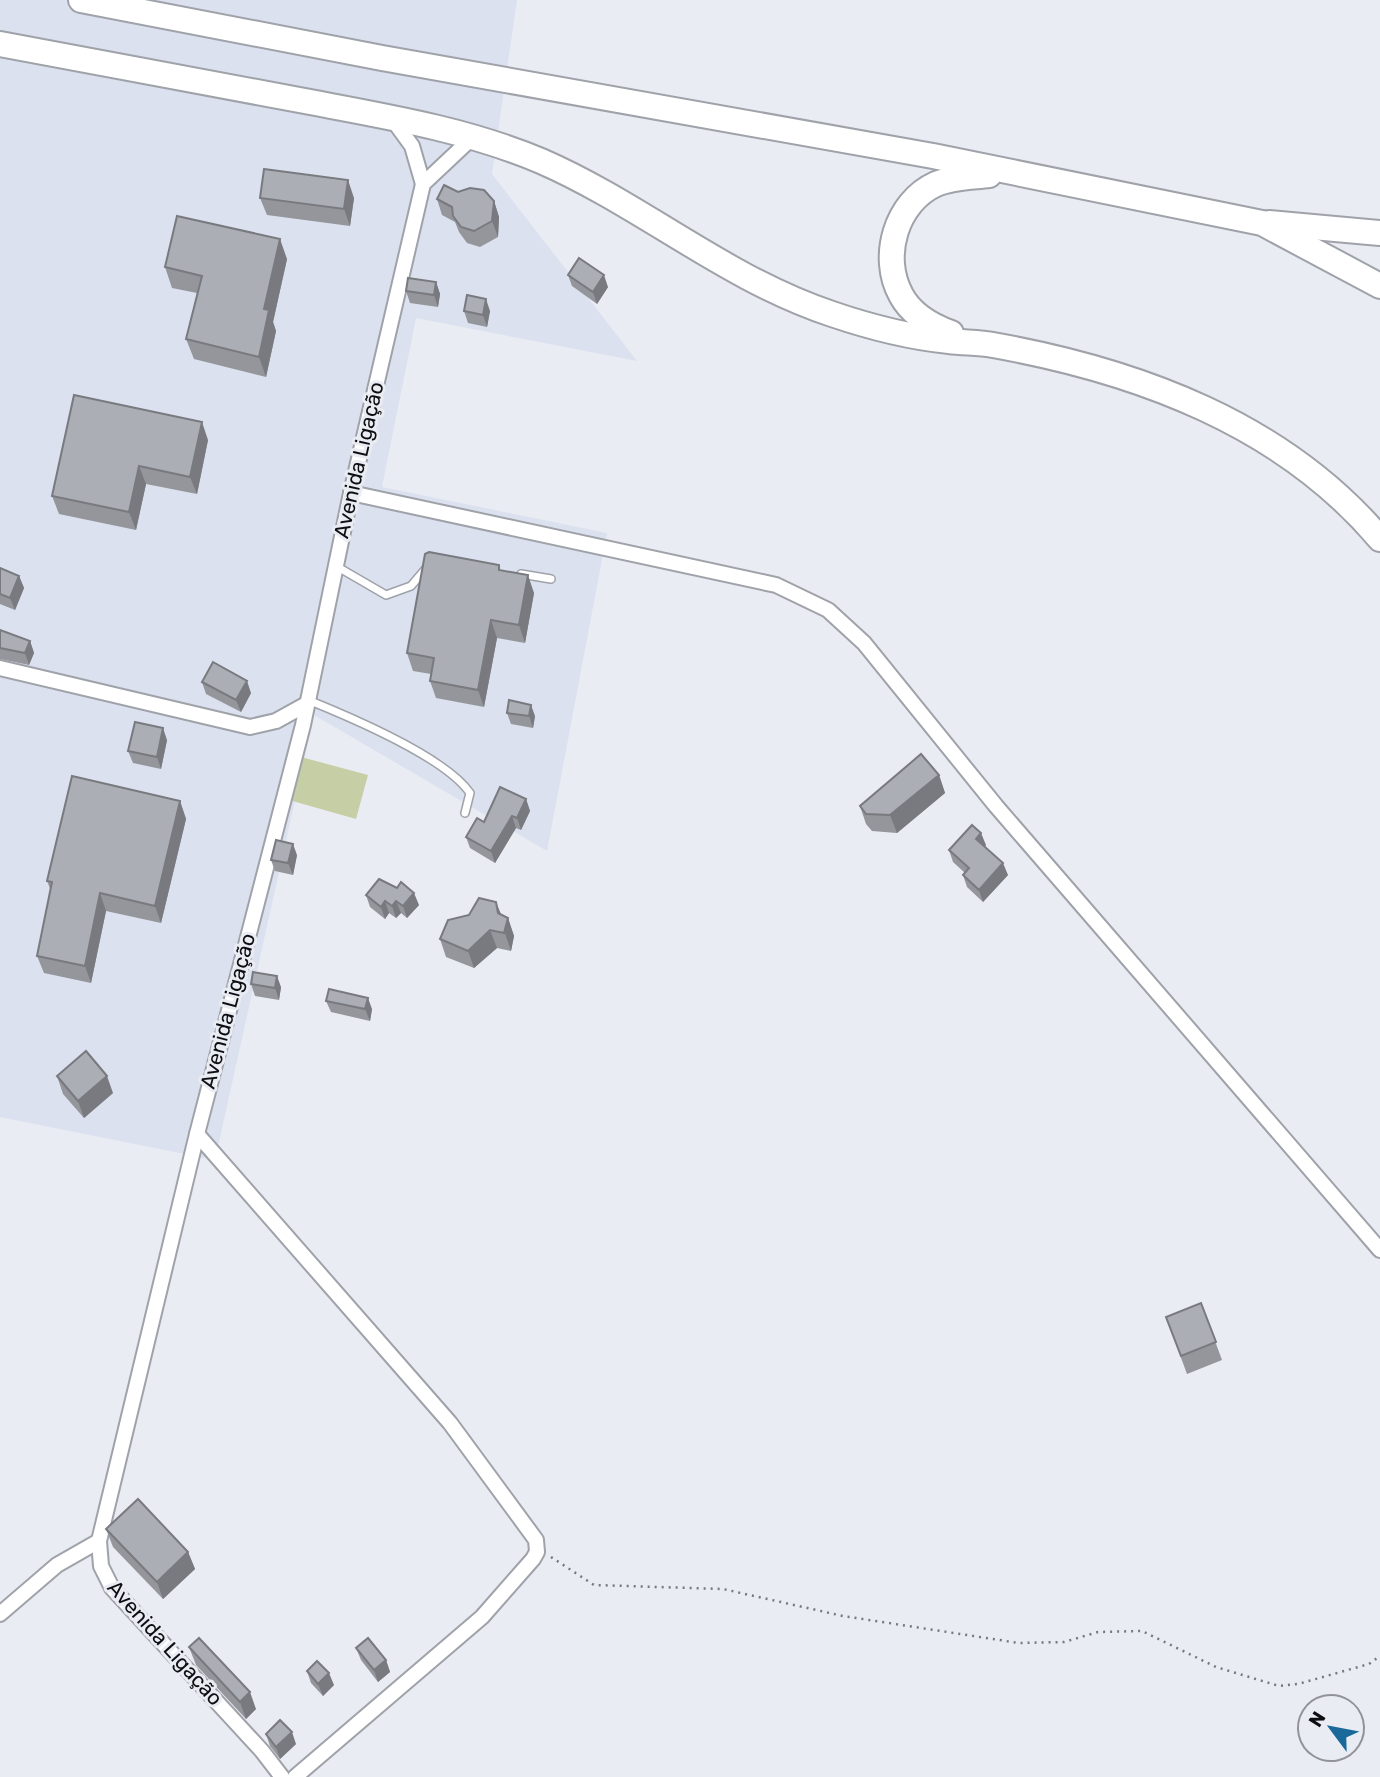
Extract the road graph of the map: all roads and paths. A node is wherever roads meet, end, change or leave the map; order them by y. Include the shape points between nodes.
1 (81, 0) edge
2 (0, 44) edge
3 (392, 119) junction
4 (473, 137) junction
5 (1007, 173) junction
6 (424, 184) junction
7 (1262, 223) junction
8 (1380, 233) edge
9 (1380, 286) edge
10 (992, 345) junction
11 (351, 494) junction
12 (1380, 539) edge
13 (435, 563) edge
14 (335, 566) junction
15 (510, 572) edge
16 (551, 579) dead end
17 (0, 668) edge
18 (306, 702) junction
19 (465, 813) dead end
20 (197, 1134) junction
21 (1380, 1250) edge
22 (99, 1541) junction
23 (533, 1559) junction
24 (0, 1614) edge
25 (1380, 1656) edge
26 (282, 1777) edge
27 (295, 1777) edge

1 - 5 highway
2 - 3 highway
3 - 4 highway
3 - 6 street via 412,146
4 - 6 street
4 - 10 highway via 583,182 731,270 798,301 891,331
5 - 7 highway
5 - 10 highway via 936,184 903,215 892,247 894,279 911,308 926,322
6 - 11 street, Avenida Ligação
7 - 8 highway
7 - 9 highway
10 - 12 highway via 1158,387 1234,422 1317,478
11 - 14 street, Avenida Ligação
11 - 21 street via 776,585 828,610 864,643 996,806
13 - 14 lane via 411,586 386,595
14 - 18 street, Avenida Ligação
15 - 16 lane
17 - 18 street via 250,727 275,721
18 - 19 lane via 442,767 470,793
18 - 20 street, Avenida Ligação
20 - 22 street, Avenida Ligação
20 - 23 street via 450,1423 533,1535 537,1547
22 - 24 street via 57,1565
22 - 26 street, Avenida Ligação via 101,1566 112,1588
23 - 25 path via 546,1554 594,1585 723,1589 844,1616 1019,1643 1142,1631 1216,1667 1279,1686 1369,1664
23 - 27 street via 482,1617

